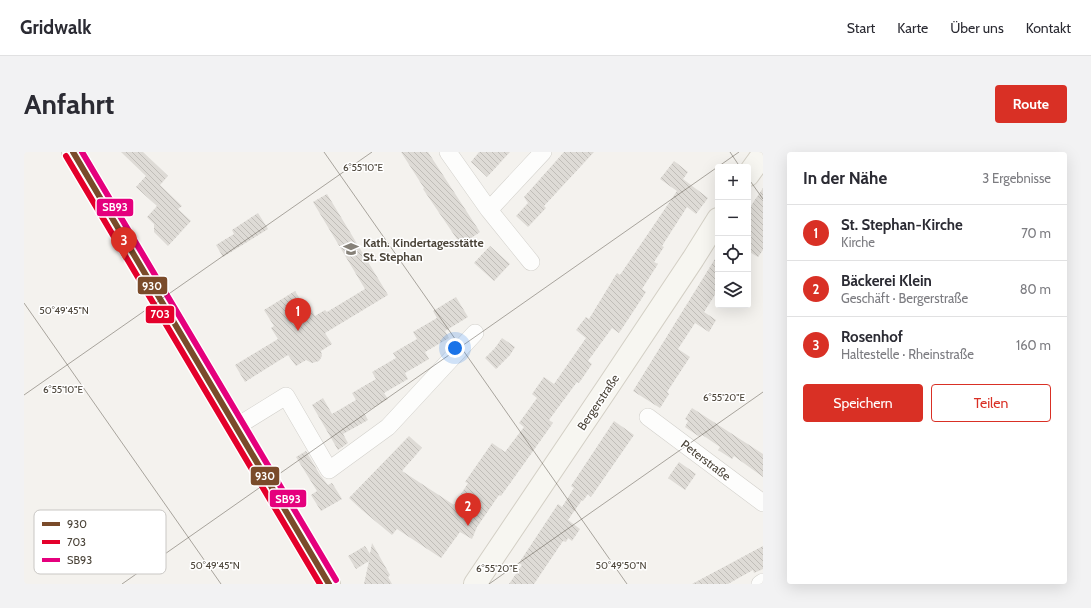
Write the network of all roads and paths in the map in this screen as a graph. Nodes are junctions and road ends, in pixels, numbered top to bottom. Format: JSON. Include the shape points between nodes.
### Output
{"nodes":[{"id":1,"x":448,"y":152,"type":"edge"},
{"id":2,"x":543,"y":152,"type":"edge"},
{"id":3,"x":76,"y":153,"type":"edge"},
{"id":4,"x":763,"y":154,"type":"edge"},
{"id":5,"x":751,"y":171,"type":"edge"},
{"id":6,"x":489,"y":210,"type":"junction"},
{"id":7,"x":715,"y":224,"type":"edge"},
{"id":8,"x":531,"y":262,"type":"dead end"},
{"id":9,"x":475,"y":334,"type":"dead end"},
{"id":10,"x":648,"y":417,"type":"dead end"},
{"id":11,"x":236,"y":427,"type":"junction"},
{"id":12,"x":763,"y":503,"type":"edge"},
{"id":13,"x":763,"y":582,"type":"edge"},
{"id":14,"x":329,"y":584,"type":"edge"},
{"id":15,"x":475,"y":584,"type":"edge"},
{"id":16,"x":760,"y":584,"type":"edge"}],
"edges":[{"from":1,"to":6,"type":"street"},
{"from":2,"to":6,"type":"street"},
{"from":3,"to":11,"type":"main road"},
{"from":4,"to":5,"type":"main road"},
{"from":6,"to":8,"type":"street"},
{"from":7,"to":15,"type":"main road","name":"Bergerstraße"},
{"from":9,"to":11,"type":"street","via":[[388,427],[329,470],[286,396]]},
{"from":10,"to":12,"type":"street","name":"Peterstraße"},
{"from":11,"to":14,"type":"main road"},
{"from":13,"to":16,"type":"street"}]}
